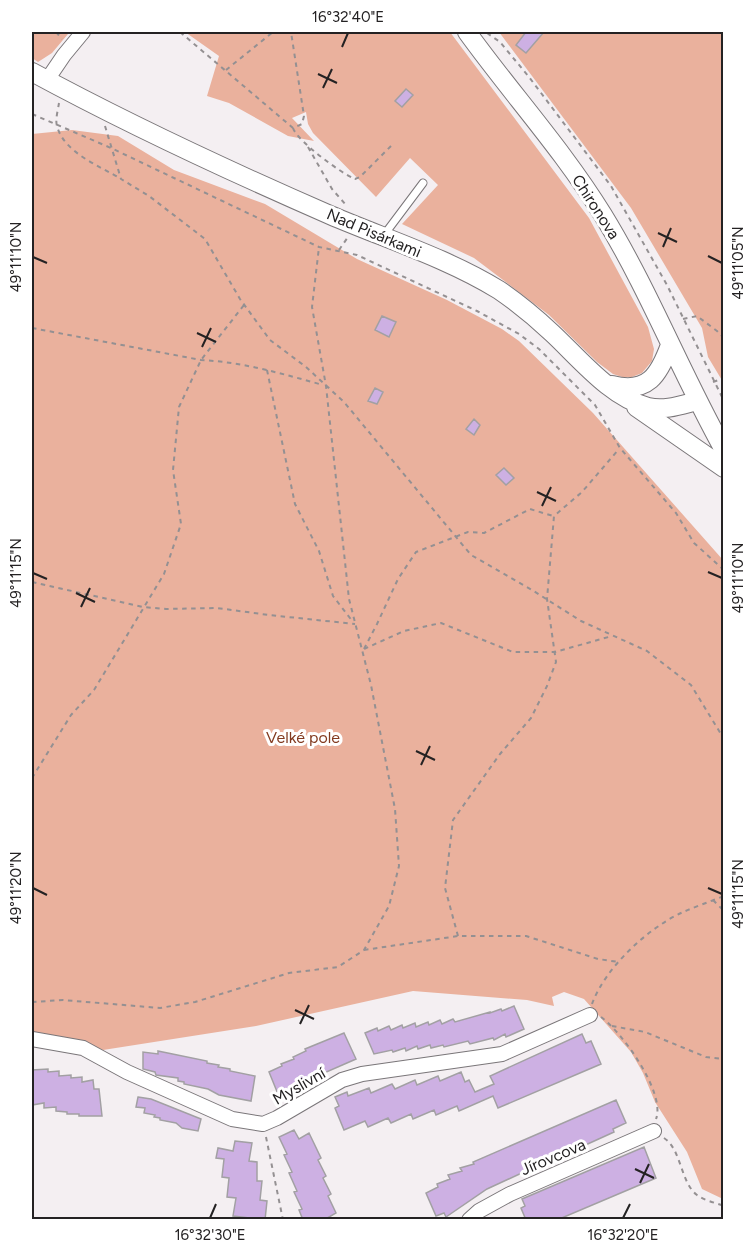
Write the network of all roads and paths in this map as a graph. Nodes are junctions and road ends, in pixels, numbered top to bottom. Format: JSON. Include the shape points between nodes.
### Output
{"nodes":[{"id":1,"x":57,"y":32,"type":"edge"},
{"id":2,"x":83,"y":32,"type":"edge"},
{"id":3,"x":180,"y":32,"type":"edge"},
{"id":4,"x":273,"y":32,"type":"edge"},
{"id":5,"x":291,"y":32,"type":"edge"},
{"id":6,"x":467,"y":32,"type":"edge"},
{"id":7,"x":485,"y":32,"type":"edge"},
{"id":8,"x":62,"y":39,"type":"dead end"},
{"id":9,"x":225,"y":70,"type":"junction"},
{"id":10,"x":39,"y":76,"type":"edge"},
{"id":11,"x":32,"y":114,"type":"edge"},
{"id":12,"x":57,"y":126,"type":"junction"},
{"id":13,"x":292,"y":128,"type":"junction"},
{"id":14,"x":308,"y":146,"type":"junction"},
{"id":15,"x":391,"y":146,"type":"dead end"},
{"id":16,"x":111,"y":148,"type":"junction"},
{"id":17,"x":121,"y":179,"type":"junction"},
{"id":18,"x":423,"y":183,"type":"dead end"},
{"id":19,"x":352,"y":224,"type":"junction"},
{"id":20,"x":382,"y":237,"type":"junction"},
{"id":21,"x":319,"y":247,"type":"junction"},
{"id":22,"x":339,"y":250,"type":"junction"},
{"id":23,"x":244,"y":305,"type":"junction"},
{"id":24,"x":682,"y":319,"type":"junction"},
{"id":25,"x":32,"y":328,"type":"edge"},
{"id":26,"x":723,"y":338,"type":"edge"},
{"id":27,"x":670,"y":345,"type":"junction"},
{"id":28,"x":201,"y":360,"type":"junction"},
{"id":29,"x":267,"y":370,"type":"junction"},
{"id":30,"x":723,"y":378,"type":"edge"},
{"id":31,"x":713,"y":382,"type":"junction"},
{"id":32,"x":606,"y":383,"type":"junction"},
{"id":33,"x":326,"y":386,"type":"junction"},
{"id":34,"x":697,"y":401,"type":"junction"},
{"id":35,"x":723,"y":401,"type":"edge"},
{"id":36,"x":620,"y":448,"type":"junction"},
{"id":37,"x":723,"y":450,"type":"edge"},
{"id":38,"x":723,"y":468,"type":"edge"},
{"id":39,"x":554,"y":516,"type":"junction"},
{"id":40,"x":455,"y":537,"type":"junction"},
{"id":41,"x":723,"y":570,"type":"edge"},
{"id":42,"x":32,"y":582,"type":"edge"},
{"id":43,"x":547,"y":599,"type":"junction"},
{"id":44,"x":143,"y":607,"type":"junction"},
{"id":45,"x":355,"y":624,"type":"junction"},
{"id":46,"x":613,"y":635,"type":"junction"},
{"id":47,"x":364,"y":649,"type":"junction"},
{"id":48,"x":555,"y":652,"type":"junction"},
{"id":49,"x":723,"y":739,"type":"edge"},
{"id":50,"x":32,"y":778,"type":"edge"},
{"id":51,"x":723,"y":896,"type":"edge"},
{"id":52,"x":713,"y":900,"type":"junction"},
{"id":53,"x":723,"y":911,"type":"edge"},
{"id":54,"x":458,"y":936,"type":"junction"},
{"id":55,"x":364,"y":950,"type":"junction"},
{"id":56,"x":619,"y":962,"type":"junction"},
{"id":57,"x":32,"y":1002,"type":"edge"},
{"id":58,"x":594,"y":1015,"type":"junction"},
{"id":59,"x":612,"y":1026,"type":"junction"},
{"id":60,"x":32,"y":1039,"type":"edge"},
{"id":61,"x":723,"y":1059,"type":"edge"},
{"id":62,"x":263,"y":1124,"type":"junction"},
{"id":63,"x":654,"y":1131,"type":"joint"},
{"id":64,"x":671,"y":1142,"type":"dead end"},
{"id":65,"x":723,"y":1206,"type":"edge"},
{"id":66,"x":283,"y":1220,"type":"edge"},
{"id":67,"x":470,"y":1220,"type":"edge"}],
"edges":[{"from":1,"to":8,"type":"path"},
{"from":2,"to":10,"type":"street"},
{"from":3,"to":9,"type":"path"},
{"from":4,"to":9,"type":"path"},
{"from":5,"to":13,"type":"path","via":[[304,116],[302,124]]},
{"from":6,"to":27,"type":"street","name":"Chironova","via":[[602,213]]},
{"from":7,"to":24,"type":"path","via":[[500,42],[529,77],[611,186]]},
{"from":9,"to":13,"type":"path"},
{"from":10,"to":19,"type":"street","name":"Nad Pisárkami","via":[[186,150]]},
{"from":11,"to":12,"type":"path"},
{"from":12,"to":16,"type":"path"},
{"from":12,"to":17,"type":"path","via":[[74,150]]},
{"from":13,"to":14,"type":"path"},
{"from":14,"to":15,"type":"path","via":[[355,179]]},
{"from":14,"to":19,"type":"path","via":[[332,189],[353,213]]},
{"from":16,"to":17,"type":"path"},
{"from":16,"to":21,"type":"path"},
{"from":17,"to":23,"type":"path","via":[[205,239]]},
{"from":18,"to":20,"type":"lane"},
{"from":19,"to":20,"type":"street","name":"Nad Pisárkami"},
{"from":19,"to":22,"type":"path"},
{"from":20,"to":32,"type":"street","name":"Nad Pisárkami","via":[[458,268],[500,291]]},
{"from":21,"to":22,"type":"path"},
{"from":21,"to":33,"type":"path","via":[[312,307]]},
{"from":22,"to":36,"type":"path","via":[[477,311],[525,339],[595,405]]},
{"from":23,"to":28,"type":"path"},
{"from":23,"to":33,"type":"path","via":[[270,340]]},
{"from":24,"to":26,"type":"path","via":[[697,316]]},
{"from":24,"to":31,"type":"path"},
{"from":25,"to":28,"type":"path"},
{"from":27,"to":32,"type":"street","via":[[659,371],[647,383],[630,387]]},
{"from":27,"to":34,"type":"street","name":"Chironova"},
{"from":28,"to":29,"type":"path"},
{"from":28,"to":44,"type":"path","via":[[180,407],[173,470],[181,524],[164,574]]},
{"from":29,"to":33,"type":"path"},
{"from":29,"to":45,"type":"path","via":[[295,504],[319,551],[333,596]]},
{"from":30,"to":31,"type":"path"},
{"from":31,"to":35,"type":"path"},
{"from":32,"to":34,"type":"street","name":"Nad Pisárkami","via":[[649,407]]},
{"from":32,"to":38,"type":"street"},
{"from":33,"to":40,"type":"path","via":[[344,402]]},
{"from":33,"to":45,"type":"path"},
{"from":34,"to":37,"type":"street","name":"Chironova"},
{"from":36,"to":39,"type":"path","via":[[582,492]]},
{"from":36,"to":41,"type":"path","via":[[676,513],[694,543]]},
{"from":39,"to":40,"type":"path","via":[[530,508],[484,533],[468,532]]},
{"from":39,"to":43,"type":"path"},
{"from":40,"to":43,"type":"path","via":[[471,555]]},
{"from":40,"to":47,"type":"path","via":[[416,552],[398,579]]},
{"from":42,"to":44,"type":"path"},
{"from":43,"to":46,"type":"path","via":[[581,621]]},
{"from":43,"to":48,"type":"path"},
{"from":44,"to":45,"type":"path","via":[[217,608]]},
{"from":44,"to":50,"type":"path","via":[[94,690],[70,715]]},
{"from":45,"to":47,"type":"path"},
{"from":46,"to":48,"type":"path"},
{"from":46,"to":49,"type":"path","via":[[647,651],[691,685]]},
{"from":47,"to":48,"type":"path","via":[[404,631],[441,623],[513,652]]},
{"from":47,"to":55,"type":"path","via":[[395,809],[399,866],[389,906]]},
{"from":48,"to":54,"type":"path","via":[[556,662],[531,718],[453,820],[446,888]]},
{"from":51,"to":52,"type":"path"},
{"from":52,"to":53,"type":"path"},
{"from":52,"to":56,"type":"path","via":[[646,934]]},
{"from":54,"to":55,"type":"path"},
{"from":54,"to":56,"type":"path","via":[[526,936]]},
{"from":55,"to":57,"type":"path","via":[[338,967],[290,973],[195,1002],[160,1008],[63,1000]]},
{"from":56,"to":58,"type":"path","via":[[592,1001]]},
{"from":58,"to":59,"type":"path"},
{"from":58,"to":62,"type":"street","name":"Myslivní","via":[[502,1054],[342,1080]]},
{"from":59,"to":61,"type":"path","via":[[645,1032],[706,1057]]},
{"from":59,"to":63,"type":"path","via":[[627,1043],[651,1087],[657,1115]]},
{"from":60,"to":62,"type":"street","name":"Myslivní","via":[[83,1048],[232,1119]]},
{"from":62,"to":66,"type":"path"},
{"from":63,"to":67,"type":"street","name":"Jírovcova","via":[[510,1194]]},
{"from":64,"to":65,"type":"path","via":[[696,1195]]}]}
